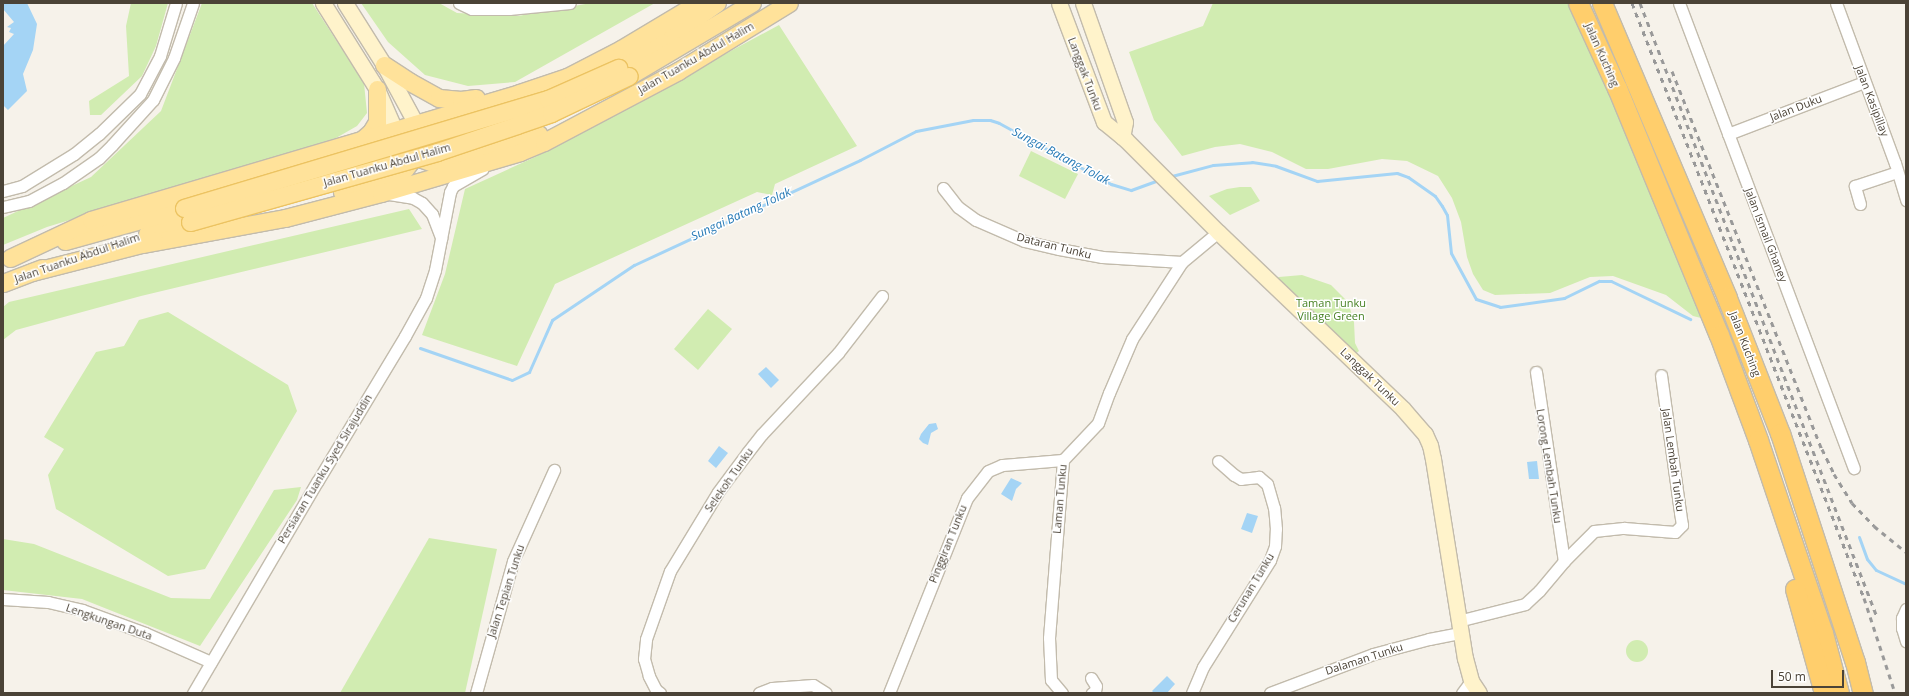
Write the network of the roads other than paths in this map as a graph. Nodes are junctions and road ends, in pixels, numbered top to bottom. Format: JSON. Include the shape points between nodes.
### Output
{"nodes":[{"id":1,"x":176,"y":3,"type":"edge"},
{"id":2,"x":193,"y":3,"type":"edge"},
{"id":3,"x":323,"y":3,"type":"edge"},
{"id":4,"x":344,"y":3,"type":"edge"},
{"id":5,"x":459,"y":3,"type":"edge"},
{"id":6,"x":570,"y":3,"type":"edge"},
{"id":7,"x":698,"y":3,"type":"edge"},
{"id":8,"x":717,"y":3,"type":"edge"},
{"id":9,"x":732,"y":3,"type":"edge"},
{"id":10,"x":752,"y":3,"type":"edge"},
{"id":11,"x":774,"y":3,"type":"edge"},
{"id":12,"x":789,"y":3,"type":"edge"},
{"id":13,"x":1059,"y":3,"type":"edge"},
{"id":14,"x":1083,"y":3,"type":"edge"},
{"id":15,"x":1578,"y":3,"type":"edge"},
{"id":16,"x":1602,"y":3,"type":"edge"},
{"id":17,"x":1679,"y":3,"type":"edge"},
{"id":18,"x":1836,"y":3,"type":"edge"},
{"id":19,"x":650,"y":50,"type":"junction"},
{"id":20,"x":384,"y":65,"type":"junction"},
{"id":21,"x":678,"y":71,"type":"junction"},
{"id":22,"x":624,"y":72,"type":"junction"},
{"id":23,"x":1864,"y":82,"type":"junction"},
{"id":24,"x":377,"y":89,"type":"junction"},
{"id":25,"x":519,"y":93,"type":"junction"},
{"id":26,"x":483,"y":104,"type":"junction"},
{"id":27,"x":416,"y":124,"type":"junction"},
{"id":28,"x":395,"y":130,"type":"junction"},
{"id":29,"x":1728,"y":134,"type":"junction"},
{"id":30,"x":1122,"y":137,"type":"junction"},
{"id":31,"x":363,"y":139,"type":"junction"},
{"id":32,"x":336,"y":147,"type":"junction"},
{"id":33,"x":499,"y":152,"type":"junction"},
{"id":34,"x":412,"y":156,"type":"junction"},
{"id":35,"x":1897,"y":172,"type":"junction"},
{"id":36,"x":355,"y":188,"type":"junction"},
{"id":37,"x":944,"y":188,"type":"dead end"},
{"id":38,"x":3,"y":191,"type":"edge"},
{"id":39,"x":381,"y":193,"type":"junction"},
{"id":40,"x":1906,"y":200,"type":"edge"},
{"id":41,"x":1860,"y":204,"type":"dead end"},
{"id":42,"x":3,"y":207,"type":"edge"},
{"id":43,"x":187,"y":215,"type":"junction"},
{"id":44,"x":1218,"y":232,"type":"junction"},
{"id":45,"x":441,"y":238,"type":"junction"},
{"id":46,"x":142,"y":244,"type":"junction"},
{"id":47,"x":6,"y":260,"type":"edge"},
{"id":48,"x":1182,"y":262,"type":"junction"},
{"id":49,"x":32,"y":272,"type":"junction"},
{"id":50,"x":3,"y":283,"type":"edge"},
{"id":51,"x":882,"y":296,"type":"dead end"},
{"id":52,"x":1536,"y":372,"type":"dead end"},
{"id":53,"x":1661,"y":375,"type":"dead end"},
{"id":54,"x":1758,"y":440,"type":"junction"},
{"id":55,"x":1063,"y":460,"type":"junction"},
{"id":56,"x":1218,"y":461,"type":"dead end"},
{"id":57,"x":1854,"y":468,"type":"dead end"},
{"id":58,"x":554,"y":470,"type":"dead end"},
{"id":59,"x":1564,"y":561,"type":"junction"},
{"id":60,"x":3,"y":598,"type":"edge"},
{"id":61,"x":1906,"y":609,"type":"edge"},
{"id":62,"x":1459,"y":627,"type":"junction"},
{"id":63,"x":1906,"y":642,"type":"edge"},
{"id":64,"x":211,"y":662,"type":"junction"},
{"id":65,"x":1091,"y":678,"type":"dead end"},
{"id":66,"x":1471,"y":689,"type":"edge"},
{"id":67,"x":192,"y":693,"type":"edge"},
{"id":68,"x":476,"y":693,"type":"edge"},
{"id":69,"x":660,"y":693,"type":"edge"},
{"id":70,"x":759,"y":693,"type":"edge"},
{"id":71,"x":826,"y":693,"type":"edge"},
{"id":72,"x":888,"y":693,"type":"edge"},
{"id":73,"x":1062,"y":693,"type":"edge"},
{"id":74,"x":1092,"y":693,"type":"edge"},
{"id":75,"x":1192,"y":693,"type":"edge"},
{"id":76,"x":1270,"y":693,"type":"edge"},
{"id":77,"x":1824,"y":693,"type":"edge"},
{"id":78,"x":1839,"y":693,"type":"edge"},
{"id":79,"x":1863,"y":693,"type":"edge"}],
"edges":[{"from":1,"to":38,"type":"street","via":[[160,56],[140,94],[100,134],[74,154],[22,186]]},
{"from":2,"to":42,"type":"street","via":[[174,58],[153,100],[98,158],[63,183],[28,201]]},
{"from":3,"to":24,"type":"street"},
{"from":4,"to":20,"type":"street"},
{"from":5,"to":6,"type":"street","via":[[472,9],[509,9]]},
{"from":7,"to":25,"type":"main road","via":[[621,49],[567,77]]},
{"from":8,"to":19,"type":"main road"},
{"from":9,"to":19,"type":"main road","name":"Jalan Tuanku Abdul Halim"},
{"from":10,"to":22,"type":"main road","name":"Jalan Tuanku Abdul Halim"},
{"from":11,"to":21,"type":"main road","via":[[696,55]]},
{"from":12,"to":21,"type":"main road","name":"Jalan Tuanku Abdul Halim"},
{"from":13,"to":30,"type":"street","name":"Langgak Tunku","via":[[1104,122]]},
{"from":14,"to":30,"type":"street","name":"Langgak Tunku","via":[[1125,122]]},
{"from":15,"to":54,"type":"highway","name":"Jalan Kuching","via":[[1617,88],[1719,335]]},
{"from":16,"to":79,"type":"highway","name":"Jalan Kuching","via":[[1727,298],[1780,433],[1857,666]]},
{"from":17,"to":29,"type":"street","name":"Jalan Ismail Ghaney"},
{"from":18,"to":23,"type":"street","name":"Jalan Kasipillay"},
{"from":19,"to":22,"type":"main road","name":"Jalan Tuanku Abdul Halim"},
{"from":20,"to":25,"type":"main road","via":[[439,98],[448,100]]},
{"from":20,"to":27,"type":"street"},
{"from":21,"to":33,"type":"main road","name":"Jalan Tuanku Abdul Halim","via":[[544,142]]},
{"from":22,"to":43,"type":"main road","name":"Jalan Tuanku Abdul Halim","bridge":true,"via":[[548,99]]},
{"from":23,"to":29,"type":"street","name":"Jalan Duku"},
{"from":23,"to":35,"type":"street","name":"Jalan Kasipillay"},
{"from":24,"to":28,"type":"street"},
{"from":24,"to":31,"type":"main road","via":[[377,122]]},
{"from":25,"to":26,"type":"main road"},
{"from":26,"to":27,"type":"main road"},
{"from":26,"to":33,"type":"main road","via":[[466,117],[462,124],[463,136],[471,143]]},
{"from":27,"to":28,"type":"main road"},
{"from":27,"to":34,"type":"main road","via":[[417,142]]},
{"from":28,"to":31,"type":"main road"},
{"from":28,"to":34,"type":"main road","via":[[401,144]]},
{"from":29,"to":57,"type":"street","name":"Jalan Ismail Ghaney"},
{"from":30,"to":44,"type":"street","name":"Langgak Tunku"},
{"from":31,"to":32,"type":"main road"},
{"from":32,"to":36,"type":"main road","via":[[363,154],[369,161],[370,173]]},
{"from":32,"to":47,"type":"main road","via":[[91,220]]},
{"from":33,"to":34,"type":"main road","via":[[436,164]]},
{"from":33,"to":39,"type":"main road","name":"Jalan Tuanku Abdul Halim"},
{"from":33,"to":45,"type":"street","name":"Persiaran Tuanku Syed Sirajuddin","via":[[453,186]]},
{"from":34,"to":36,"type":"main road","via":[[398,175]]},
{"from":35,"to":40,"type":"street","name":"Jalan Kasipillay"},
{"from":35,"to":41,"type":"street","via":[[1855,186]]},
{"from":36,"to":46,"type":"main road"},
{"from":37,"to":48,"type":"street","name":"Dataran Tunku","via":[[958,207],[976,220],[1024,241],[1102,257]]},
{"from":39,"to":45,"type":"street","via":[[405,196],[422,203],[432,214]]},
{"from":39,"to":46,"type":"main road","name":"Jalan Tuanku Abdul Halim","via":[[285,218]]},
{"from":43,"to":47,"type":"main road","name":"Jalan Tuanku Abdul Halim","via":[[100,231]]},
{"from":43,"to":49,"type":"main road","name":"Jalan Tuanku Abdul Halim"},
{"from":44,"to":48,"type":"street","name":"Laman Tunku"},
{"from":44,"to":62,"type":"street","name":"Langgak Tunku","via":[[1403,409],[1425,434],[1433,459]]},
{"from":45,"to":64,"type":"street","name":"Persiaran Tuanku Syed Sirajuddin","via":[[426,298]]},
{"from":46,"to":49,"type":"main road"},
{"from":48,"to":55,"type":"street","name":"Laman Tunku","via":[[1132,339],[1098,423]]},
{"from":49,"to":50,"type":"main road","name":"Jalan Tuanku Abdul Halim"},
{"from":51,"to":69,"type":"street","name":"Selekoh Tunku","via":[[838,353],[747,453],[718,492],[670,572],[646,638],[644,659],[648,676]]},
{"from":52,"to":59,"type":"street","name":"Lorong Lembah Tunku"},
{"from":53,"to":59,"type":"street","name":"Jalan Lembah Tunku","via":[[1682,525],[1675,532],[1599,529]]},
{"from":54,"to":77,"type":"highway","via":[[1786,562]]},
{"from":54,"to":78,"type":"highway","name":"Jalan Kuching","via":[[1823,633]]},
{"from":55,"to":72,"type":"street","name":"Pinggiran Tunku","via":[[1002,465],[988,471],[967,498]]},
{"from":55,"to":73,"type":"street","name":"Laman Tunku","via":[[1049,638],[1051,680]]},
{"from":56,"to":75,"type":"street","name":"Cerunan Tunku","via":[[1241,479],[1259,477],[1266,484],[1274,508],[1275,546],[1270,560],[1203,667]]},
{"from":58,"to":68,"type":"street","name":"Jalan Tepian Tunku","via":[[513,561]]},
{"from":59,"to":62,"type":"street","name":"Jalan Lembah Tunku","via":[[1525,604]]},
{"from":60,"to":64,"type":"street","name":"Lengkungan Duta","via":[[48,602],[82,610],[145,633]]},
{"from":61,"to":63,"type":"street","via":[[1902,618],[1902,628]]},
{"from":62,"to":66,"type":"street","name":"Langgak Tunku"},
{"from":62,"to":76,"type":"street","name":"Dalaman Tunku","via":[[1429,639],[1373,654]]},
{"from":64,"to":67,"type":"street","name":"Persiaran Tuanku Syed Sirajuddin"},
{"from":65,"to":74,"type":"street","via":[[1096,686]]},
{"from":70,"to":71,"type":"street","via":[[772,688],[813,685]]}]}
